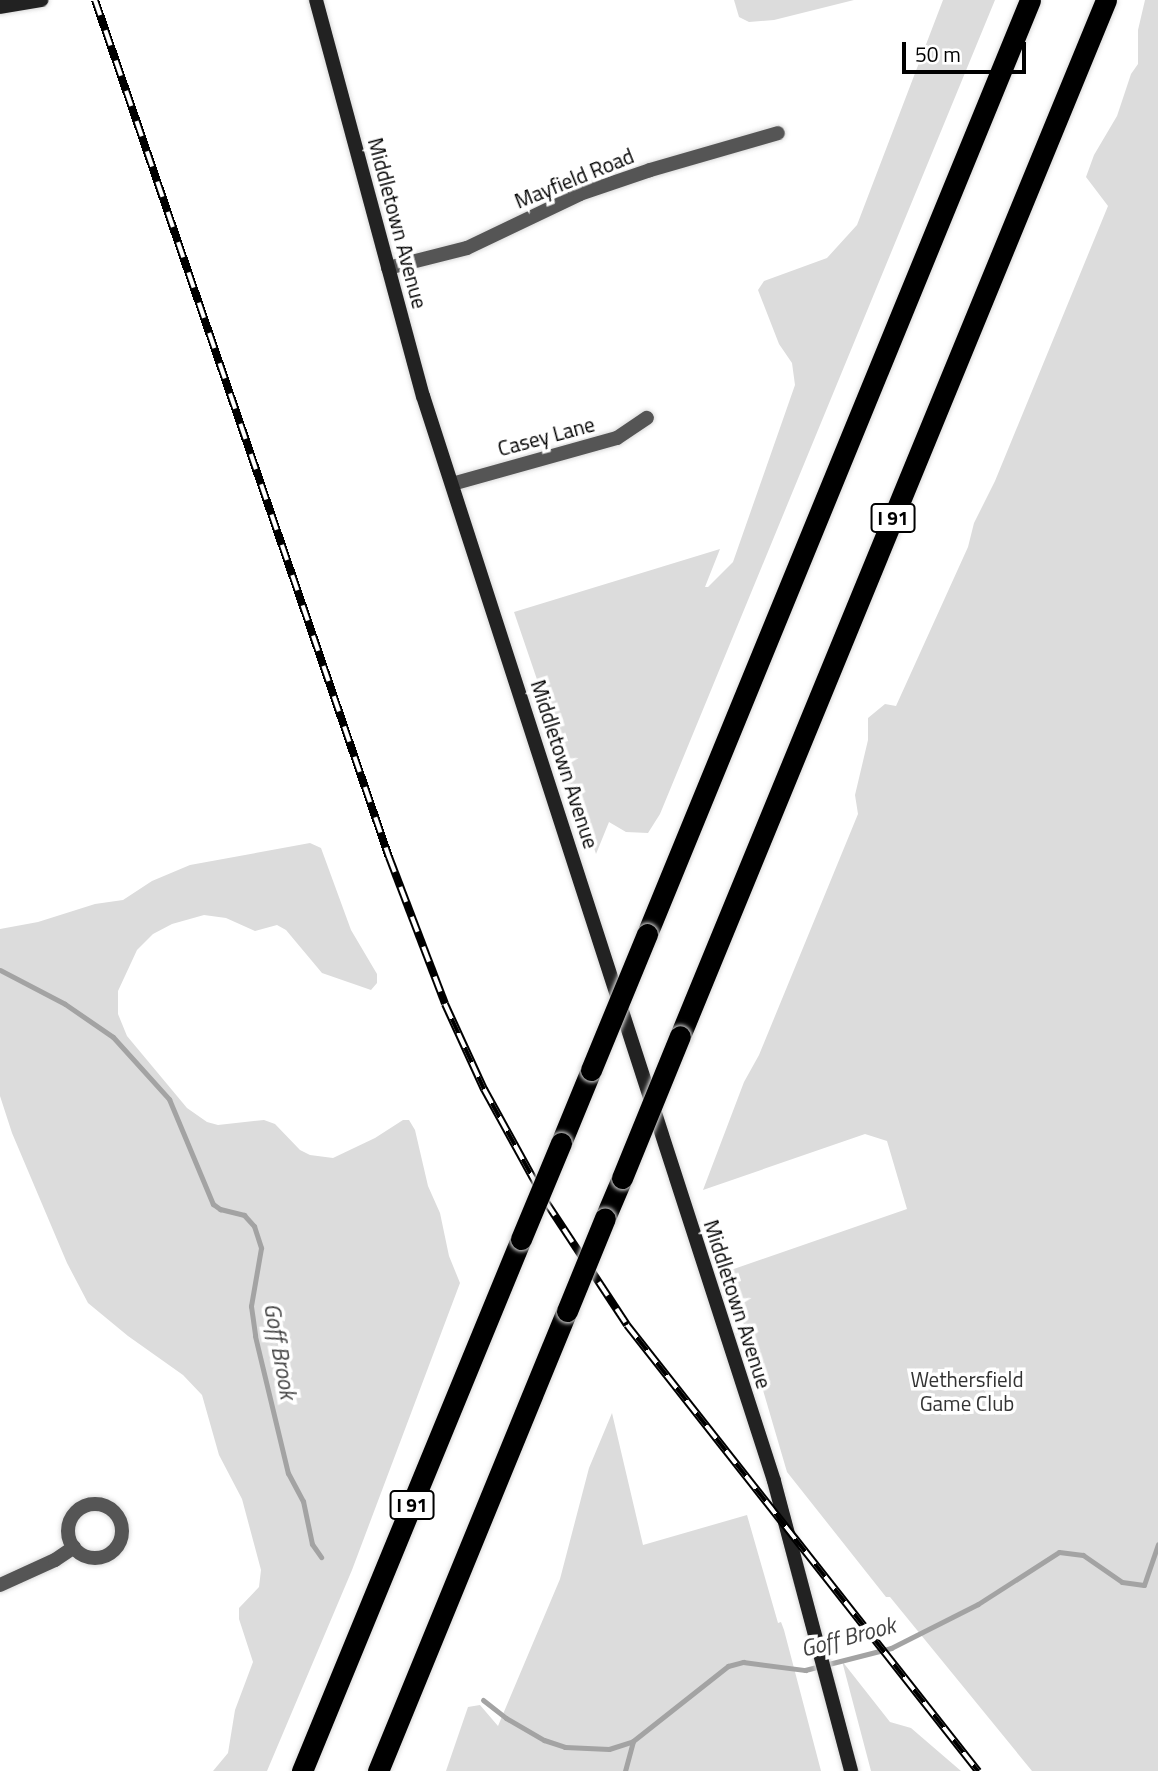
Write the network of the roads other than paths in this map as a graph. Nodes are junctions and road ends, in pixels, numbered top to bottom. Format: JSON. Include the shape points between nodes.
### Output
{"nodes":[{"id":1,"x":41,"y":0,"type":"edge"},
{"id":2,"x":316,"y":0,"type":"edge"},
{"id":3,"x":1030,"y":0,"type":"edge"},
{"id":4,"x":1106,"y":0,"type":"edge"},
{"id":5,"x":0,"y":7,"type":"edge"},
{"id":6,"x":778,"y":133,"type":"dead end"},
{"id":7,"x":388,"y":268,"type":"junction"},
{"id":8,"x":647,"y":418,"type":"dead end"},
{"id":9,"x":452,"y":484,"type":"junction"},
{"id":10,"x":74,"y":1547,"type":"dead end"},
{"id":11,"x":0,"y":1585,"type":"edge"},
{"id":12,"x":302,"y":1771,"type":"edge"},
{"id":13,"x":378,"y":1771,"type":"edge"},
{"id":14,"x":851,"y":1771,"type":"edge"}],
"edges":[{"from":1,"to":5,"type":"street"},
{"from":2,"to":7,"type":"street","name":"Middletown Avenue"},
{"from":3,"to":12,"type":"highway","number":"I 91","bridge":true},
{"from":4,"to":13,"type":"highway","number":"I 91","bridge":true},
{"from":6,"to":7,"type":"street","name":"Mayfield Road","via":[[603,186],[467,248]]},
{"from":7,"to":9,"type":"street","name":"Middletown Avenue"},
{"from":8,"to":9,"type":"street","name":"Casey Lane","via":[[617,438]]},
{"from":9,"to":14,"type":"street","name":"Middletown Avenue","via":[[791,1536]]},
{"from":10,"to":11,"type":"street"}]}
